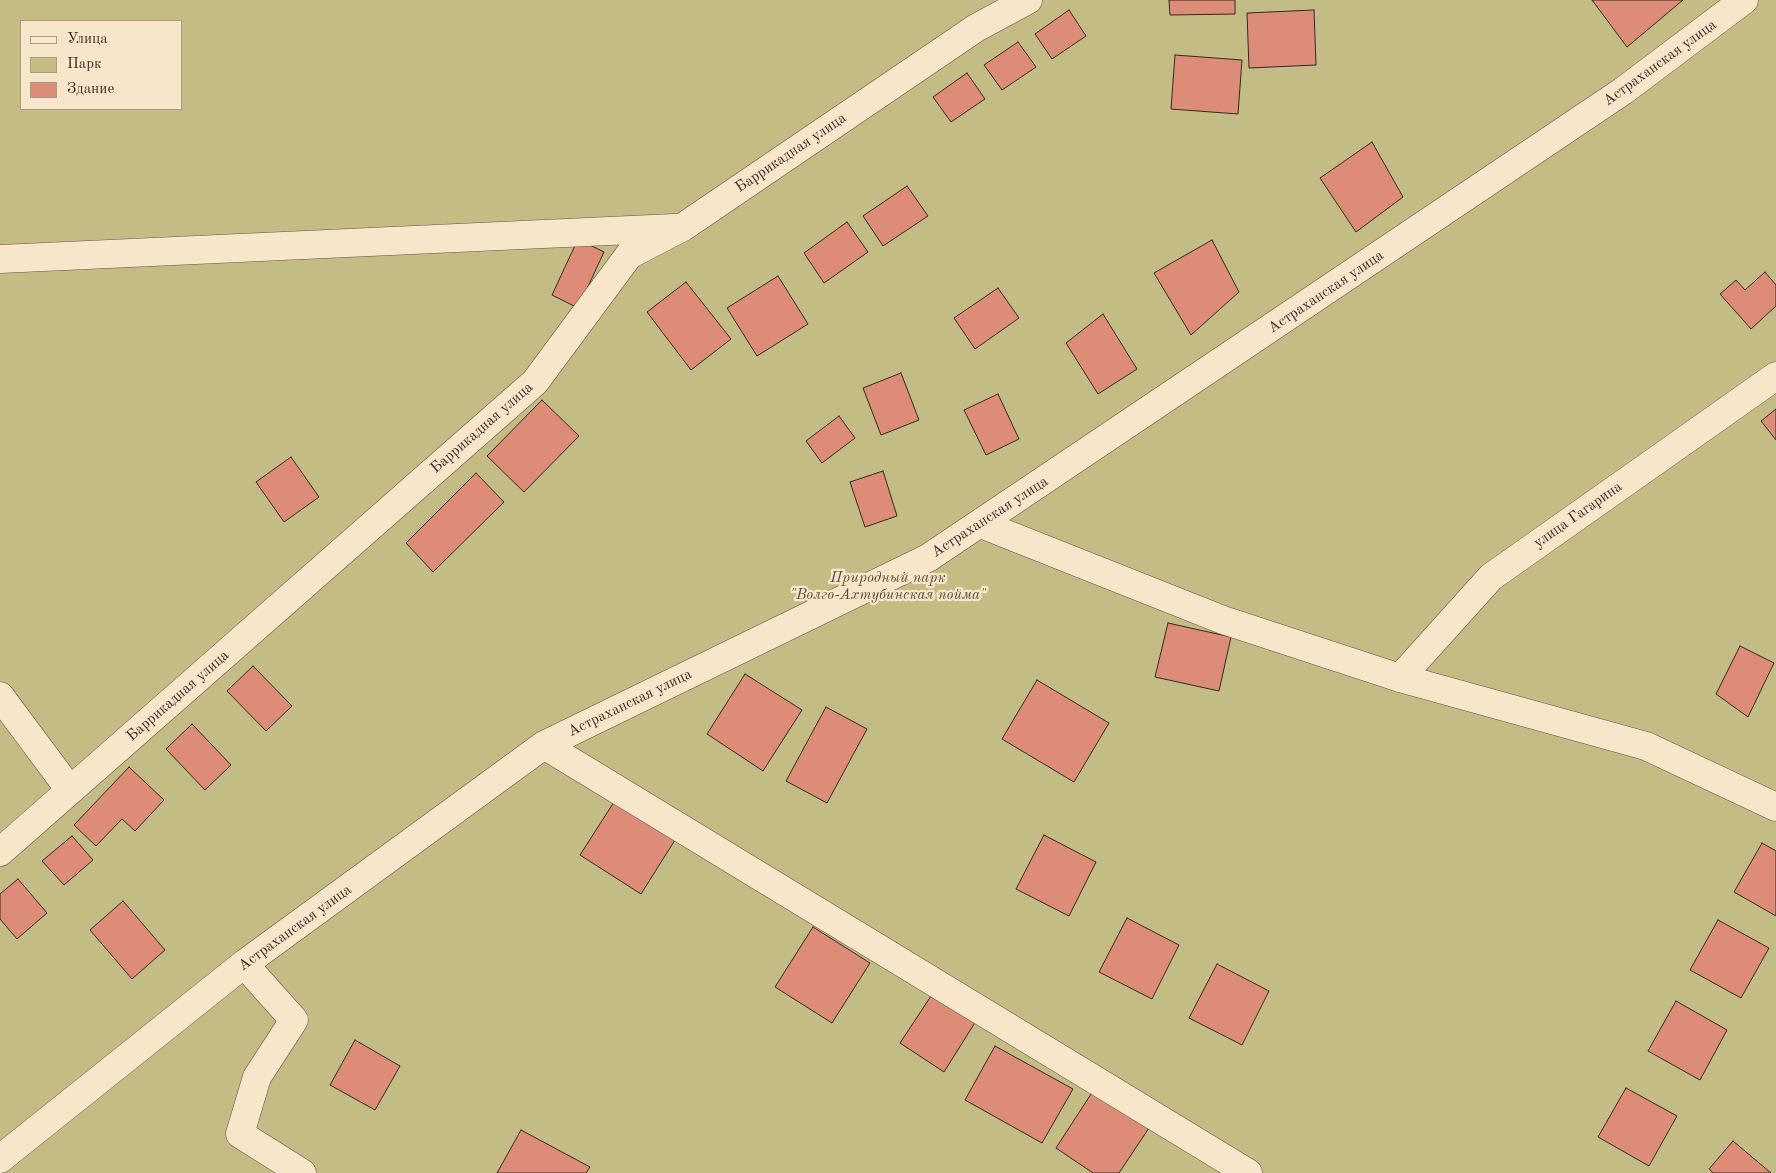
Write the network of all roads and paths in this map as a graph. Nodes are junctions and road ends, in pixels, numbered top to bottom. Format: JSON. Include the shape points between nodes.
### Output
{"nodes":[{"id":1,"x":1028,"y":0,"type":"edge"},
{"id":2,"x":1744,"y":0,"type":"edge"},
{"id":3,"x":683,"y":227,"type":"junction"},
{"id":4,"x":0,"y":259,"type":"edge"},
{"id":5,"x":1776,"y":376,"type":"edge"},
{"id":6,"x":980,"y":524,"type":"junction"},
{"id":7,"x":1400,"y":678,"type":"junction"},
{"id":8,"x":0,"y":696,"type":"edge"},
{"id":9,"x":544,"y":745,"type":"junction"},
{"id":10,"x":70,"y":790,"type":"junction"},
{"id":11,"x":1776,"y":807,"type":"edge"},
{"id":12,"x":0,"y":852,"type":"edge"},
{"id":13,"x":244,"y":964,"type":"junction"},
{"id":14,"x":0,"y":1159,"type":"edge"},
{"id":15,"x":302,"y":1173,"type":"edge"},
{"id":16,"x":1248,"y":1173,"type":"edge"}],
"edges":[{"from":1,"to":3,"type":"street","name":"Баррикадная улица","via":[[976,28]]},
{"from":2,"to":6,"type":"street","name":"Астраханская улица","via":[[1623,92]]},
{"from":3,"to":4,"type":"street"},
{"from":3,"to":10,"type":"street","name":"Баррикадная улица","via":[[629,255],[535,382]]},
{"from":5,"to":7,"type":"street","name":"улица Гагарина","via":[[1491,576]]},
{"from":6,"to":7,"type":"street","via":[[1223,620]]},
{"from":6,"to":9,"type":"street","name":"Астраханская улица","via":[[928,558]]},
{"from":7,"to":11,"type":"street","via":[[1646,746]]},
{"from":8,"to":10,"type":"street"},
{"from":9,"to":13,"type":"street","name":"Астраханская улица"},
{"from":9,"to":16,"type":"street"},
{"from":10,"to":12,"type":"street","name":"Баррикадная улица"},
{"from":13,"to":14,"type":"street","name":"Астраханская улица"},
{"from":13,"to":15,"type":"street","via":[[294,1020],[257,1077],[240,1134]]}]}
